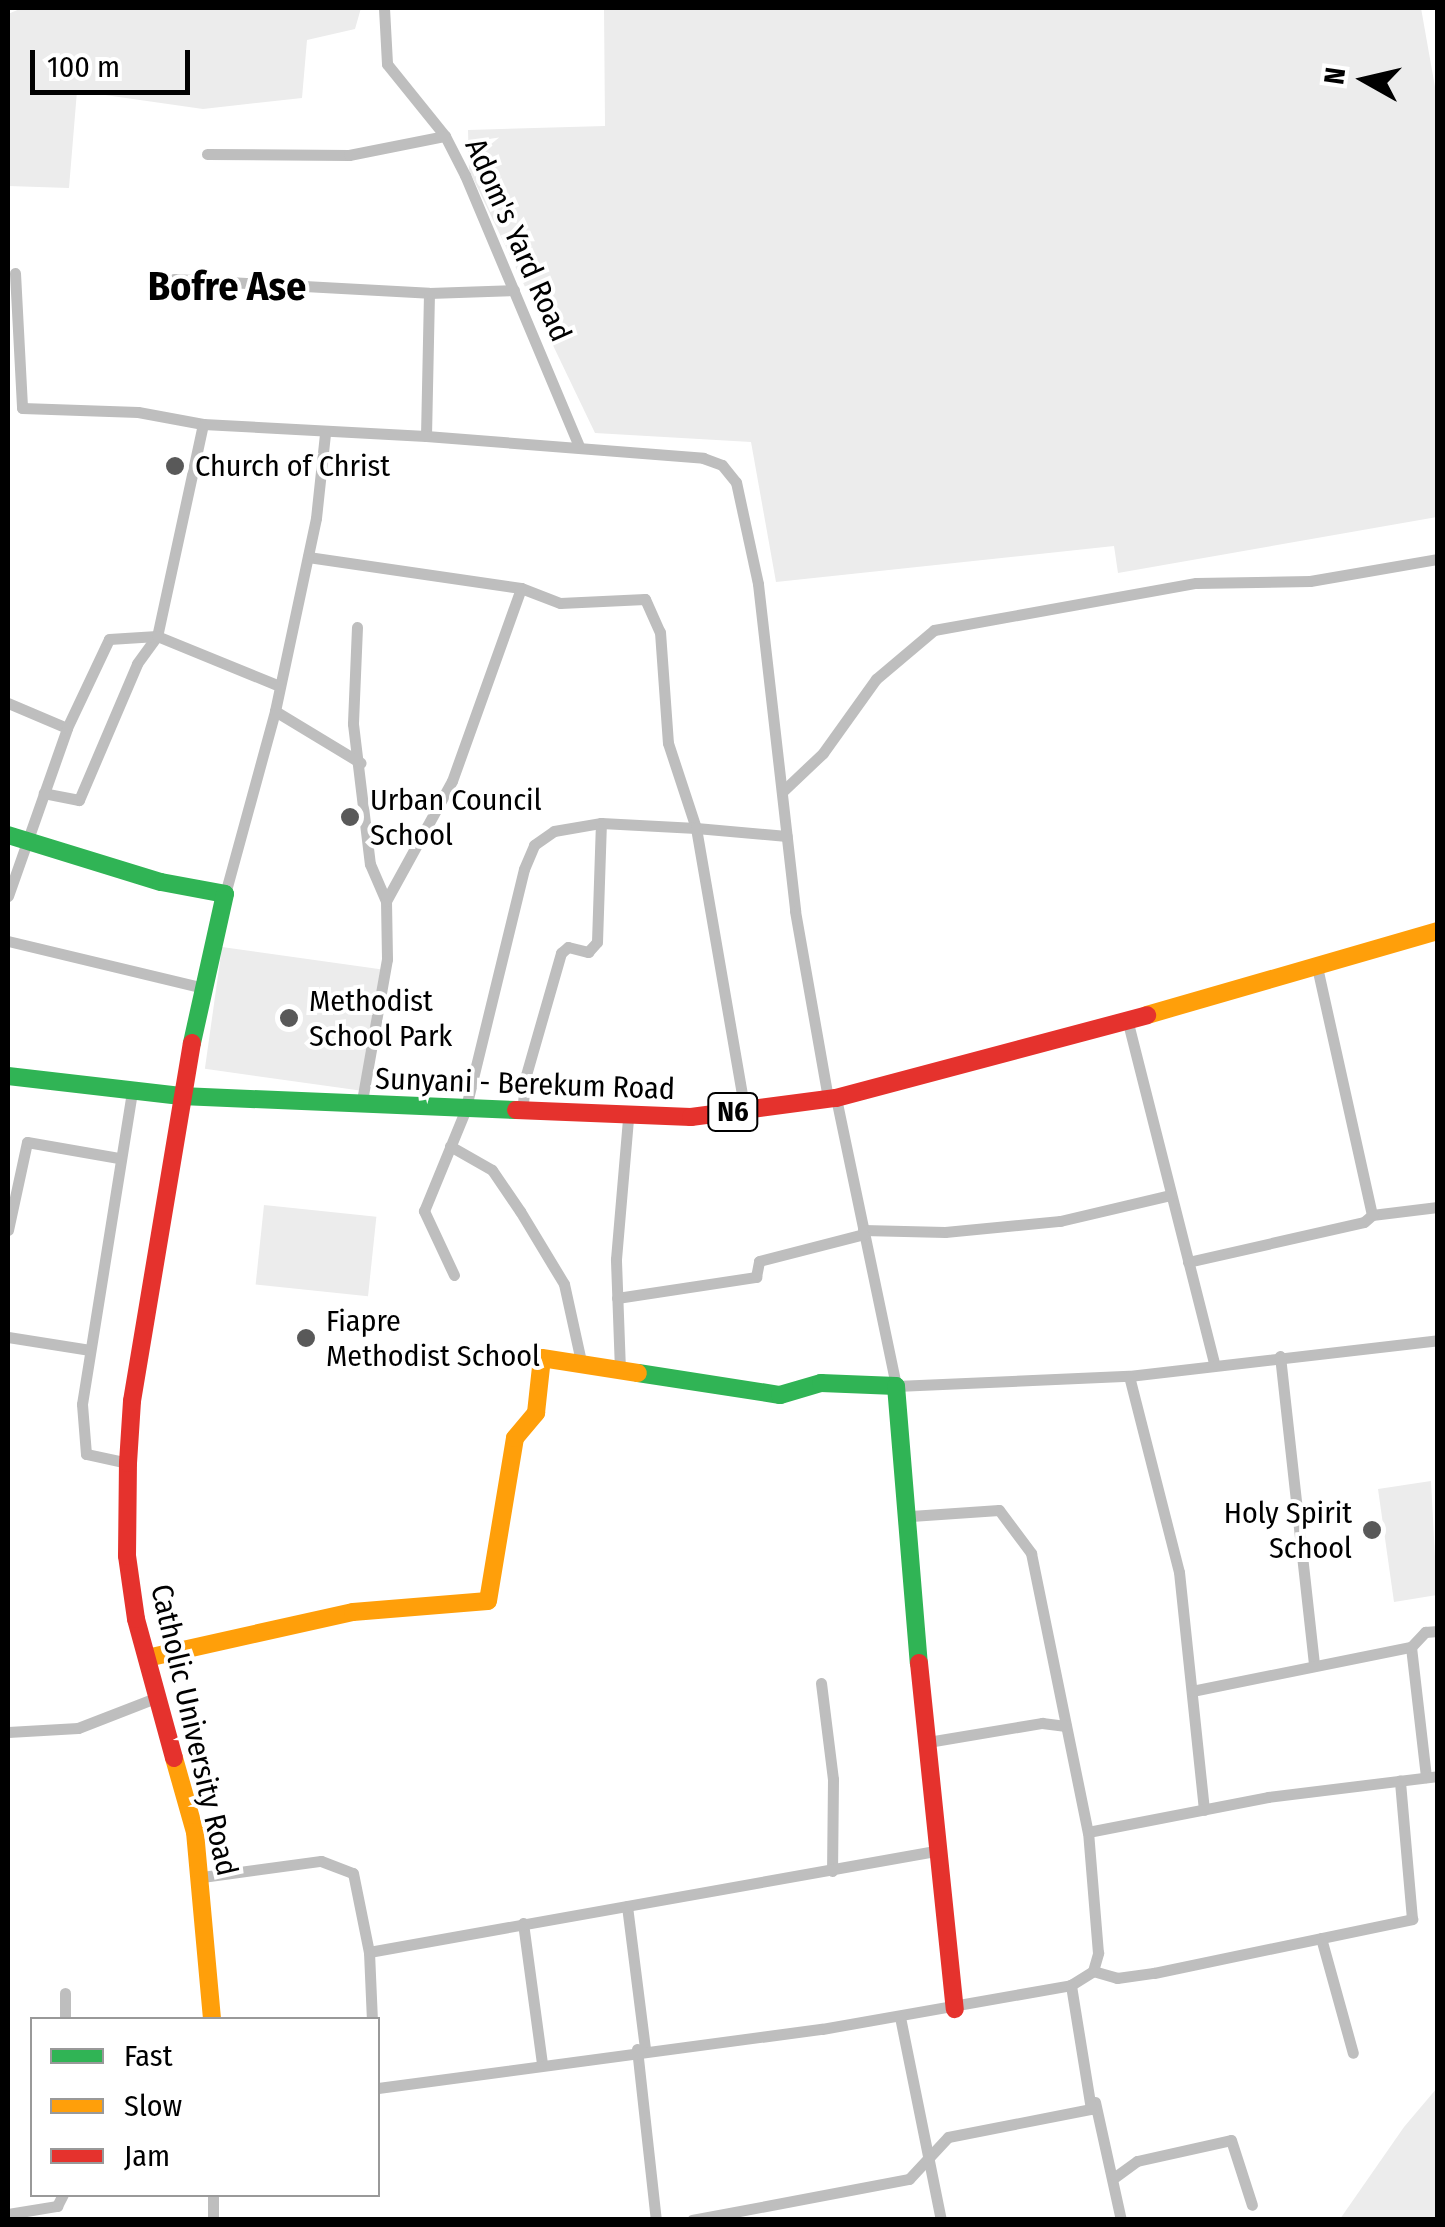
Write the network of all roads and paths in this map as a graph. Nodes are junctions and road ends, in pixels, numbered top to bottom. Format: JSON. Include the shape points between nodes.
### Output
{"nodes":[{"id":1,"x":384,"y":8,"type":"edge"},
{"id":2,"x":445,"y":136,"type":"junction"},
{"id":3,"x":208,"y":154,"type":"dead end"},
{"id":4,"x":15,"y":272,"type":"dead end"},
{"id":5,"x":174,"y":279,"type":"dead end"},
{"id":6,"x":514,"y":290,"type":"junction"},
{"id":7,"x":429,"y":294,"type":"junction"},
{"id":8,"x":22,"y":408,"type":"junction"},
{"id":9,"x":8,"y":409,"type":"edge"},
{"id":10,"x":203,"y":424,"type":"junction"},
{"id":11,"x":324,"y":434,"type":"junction"},
{"id":12,"x":426,"y":436,"type":"junction"},
{"id":13,"x":580,"y":448,"type":"junction"},
{"id":14,"x":308,"y":557,"type":"junction"},
{"id":15,"x":1438,"y":559,"type":"edge"},
{"id":16,"x":521,"y":588,"type":"junction"},
{"id":17,"x":357,"y":627,"type":"dead end"},
{"id":18,"x":157,"y":636,"type":"junction"},
{"id":19,"x":277,"y":685,"type":"junction"},
{"id":20,"x":8,"y":703,"type":"edge"},
{"id":21,"x":275,"y":711,"type":"junction"},
{"id":22,"x":67,"y":728,"type":"junction"},
{"id":23,"x":361,"y":763,"type":"junction"},
{"id":24,"x":783,"y":791,"type":"junction"},
{"id":25,"x":44,"y":793,"type":"junction"},
{"id":26,"x":601,"y":823,"type":"junction"},
{"id":27,"x":696,"y":828,"type":"junction"},
{"id":28,"x":8,"y":836,"type":"edge"},
{"id":29,"x":787,"y":836,"type":"junction"},
{"id":30,"x":27,"y":841,"type":"junction"},
{"id":31,"x":225,"y":894,"type":"junction"},
{"id":32,"x":8,"y":896,"type":"edge"},
{"id":33,"x":386,"y":900,"type":"junction"},
{"id":34,"x":1437,"y":934,"type":"edge"},
{"id":35,"x":8,"y":941,"type":"edge"},
{"id":36,"x":1317,"y":968,"type":"junction"},
{"id":37,"x":204,"y":988,"type":"junction"},
{"id":38,"x":1127,"y":1019,"type":"junction"},
{"id":39,"x":8,"y":1076,"type":"edge"},
{"id":40,"x":132,"y":1092,"type":"junction"},
{"id":41,"x":181,"y":1096,"type":"junction"},
{"id":42,"x":832,"y":1098,"type":"junction"},
{"id":43,"x":361,"y":1106,"type":"junction"},
{"id":44,"x":464,"y":1111,"type":"junction"},
{"id":45,"x":745,"y":1111,"type":"junction"},
{"id":46,"x":522,"y":1112,"type":"junction"},
{"id":47,"x":628,"y":1118,"type":"junction"},
{"id":48,"x":450,"y":1146,"type":"junction"},
{"id":49,"x":119,"y":1158,"type":"junction"},
{"id":50,"x":1171,"y":1195,"type":"junction"},
{"id":51,"x":1438,"y":1206,"type":"edge"},
{"id":52,"x":1372,"y":1215,"type":"junction"},
{"id":53,"x":8,"y":1230,"type":"edge"},
{"id":54,"x":864,"y":1232,"type":"junction"},
{"id":55,"x":1188,"y":1262,"type":"junction"},
{"id":56,"x":454,"y":1275,"type":"dead end"},
{"id":57,"x":617,"y":1298,"type":"junction"},
{"id":58,"x":8,"y":1338,"type":"edge"},
{"id":59,"x":1438,"y":1340,"type":"edge"},
{"id":60,"x":90,"y":1350,"type":"junction"},
{"id":61,"x":1280,"y":1356,"type":"junction"},
{"id":62,"x":581,"y":1361,"type":"junction"},
{"id":63,"x":1214,"y":1362,"type":"junction"},
{"id":64,"x":620,"y":1370,"type":"junction"},
{"id":65,"x":1129,"y":1376,"type":"junction"},
{"id":66,"x":896,"y":1386,"type":"junction"},
{"id":67,"x":128,"y":1463,"type":"junction"},
{"id":68,"x":911,"y":1516,"type":"junction"},
{"id":69,"x":1438,"y":1631,"type":"edge"},
{"id":70,"x":1411,"y":1646,"type":"junction"},
{"id":71,"x":147,"y":1658,"type":"junction"},
{"id":72,"x":1314,"y":1662,"type":"junction"},
{"id":73,"x":820,"y":1683,"type":"dead end"},
{"id":74,"x":1192,"y":1691,"type":"junction"},
{"id":75,"x":158,"y":1697,"type":"junction"},
{"id":76,"x":1066,"y":1726,"type":"junction"},
{"id":77,"x":8,"y":1732,"type":"edge"},
{"id":78,"x":928,"y":1742,"type":"junction"},
{"id":79,"x":1432,"y":1776,"type":"edge"},
{"id":80,"x":1400,"y":1782,"type":"junction"},
{"id":81,"x":1204,"y":1810,"type":"junction"},
{"id":82,"x":1088,"y":1832,"type":"junction"},
{"id":83,"x":935,"y":1852,"type":"junction"},
{"id":84,"x":832,"y":1871,"type":"junction"},
{"id":85,"x":202,"y":1877,"type":"junction"},
{"id":86,"x":627,"y":1906,"type":"junction"},
{"id":87,"x":523,"y":1923,"type":"junction"},
{"id":88,"x":1322,"y":1938,"type":"junction"},
{"id":89,"x":369,"y":1952,"type":"junction"},
{"id":90,"x":1093,"y":1971,"type":"junction"},
{"id":91,"x":1071,"y":1985,"type":"junction"},
{"id":92,"x":65,"y":1993,"type":"dead end"},
{"id":93,"x":956,"y":2008,"type":"junction"},
{"id":94,"x":65,"y":2017,"type":"edge"},
{"id":95,"x":212,"y":2017,"type":"edge"},
{"id":96,"x":372,"y":2017,"type":"edge"},
{"id":97,"x":900,"y":2017,"type":"junction"},
{"id":98,"x":641,"y":2048,"type":"junction"},
{"id":99,"x":1354,"y":2053,"type":"dead end"},
{"id":100,"x":542,"y":2063,"type":"junction"},
{"id":101,"x":380,"y":2088,"type":"edge"},
{"id":102,"x":931,"y":2158,"type":"junction"},
{"id":103,"x":1115,"y":2178,"type":"junction"},
{"id":104,"x":62,"y":2197,"type":"edge"},
{"id":105,"x":1252,"y":2205,"type":"dead end"},
{"id":106,"x":8,"y":2214,"type":"edge"},
{"id":107,"x":656,"y":2220,"type":"edge"},
{"id":108,"x":692,"y":2220,"type":"edge"},
{"id":109,"x":941,"y":2220,"type":"edge"},
{"id":110,"x":1121,"y":2220,"type":"edge"}],
"edges":[{"from":1,"to":2,"type":"street","name":"Adom's Yard Road","via":[[383,51],[396,84]]},
{"from":2,"to":3,"type":"street","via":[[349,155]]},
{"from":2,"to":6,"type":"street","name":"Adom's Yard Road"},
{"from":4,"to":8,"type":"street"},
{"from":5,"to":7,"type":"street"},
{"from":6,"to":7,"type":"street"},
{"from":6,"to":13,"type":"street","name":"Adom's Yard Road"},
{"from":7,"to":12,"type":"street"},
{"from":8,"to":9,"type":"street"},
{"from":8,"to":10,"type":"street","via":[[138,412]]},
{"from":10,"to":11,"type":"street"},
{"from":10,"to":18,"type":"street"},
{"from":11,"to":12,"type":"street"},
{"from":11,"to":14,"type":"street"},
{"from":12,"to":13,"type":"street"},
{"from":13,"to":24,"type":"street","via":[[703,458],[722,465],[736,482],[758,584]]},
{"from":14,"to":16,"type":"street"},
{"from":14,"to":19,"type":"street"},
{"from":15,"to":24,"type":"street","via":[[1310,581],[1196,583],[934,630],[876,679],[824,753]]},
{"from":16,"to":27,"type":"street","via":[[560,603],[644,600],[660,632],[668,744]]},
{"from":16,"to":33,"type":"street","via":[[452,781]]},
{"from":17,"to":23,"type":"street","via":[[351,699]]},
{"from":18,"to":19,"type":"street"},
{"from":18,"to":22,"type":"street","via":[[109,639]]},
{"from":18,"to":25,"type":"street","via":[[137,664],[79,800]]},
{"from":19,"to":21,"type":"street"},
{"from":20,"to":22,"type":"street"},
{"from":21,"to":23,"type":"street"},
{"from":21,"to":31,"type":"street"},
{"from":22,"to":25,"type":"street"},
{"from":23,"to":33,"type":"street","via":[[370,864]]},
{"from":24,"to":29,"type":"street"},
{"from":25,"to":30,"type":"street"},
{"from":26,"to":27,"type":"street"},
{"from":26,"to":44,"type":"street","via":[[554,831],[534,845]]},
{"from":26,"to":46,"type":"street","via":[[597,942],[588,952],[561,953]]},
{"from":27,"to":29,"type":"street"},
{"from":27,"to":45,"type":"street"},
{"from":28,"to":30,"type":"street"},
{"from":29,"to":42,"type":"street"},
{"from":30,"to":31,"type":"street","via":[[160,882]]},
{"from":30,"to":32,"type":"street"},
{"from":31,"to":37,"type":"street","name":"Catholic University Road"},
{"from":33,"to":43,"type":"street","via":[[387,959]]},
{"from":34,"to":36,"type":"street","name":"Sunyani - Berekum Road","number":"N6"},
{"from":35,"to":37,"type":"street"},
{"from":36,"to":38,"type":"street","name":"Sunyani - Berekum Road","number":"N6"},
{"from":36,"to":52,"type":"street"},
{"from":37,"to":41,"type":"street","name":"Catholic University Road"},
{"from":38,"to":42,"type":"street","name":"Sunyani - Berekum Road","number":"N6"},
{"from":38,"to":50,"type":"street"},
{"from":39,"to":40,"type":"street","name":"Sunyani - Berekum Road","number":"N6"},
{"from":40,"to":41,"type":"street","name":"Sunyani - Berekum Road","number":"N6"},
{"from":40,"to":49,"type":"street"},
{"from":41,"to":43,"type":"street","name":"Sunyani - Berekum Road","number":"N6"},
{"from":41,"to":67,"type":"street","name":"Catholic University Road"},
{"from":42,"to":45,"type":"street","name":"Sunyani - Berekum Road","number":"N6"},
{"from":42,"to":54,"type":"street"},
{"from":43,"to":44,"type":"street","name":"Sunyani - Berekum Road","number":"N6"},
{"from":44,"to":46,"type":"street","name":"Sunyani - Berekum Road","number":"N6"},
{"from":44,"to":48,"type":"street"},
{"from":45,"to":47,"type":"street","name":"Sunyani - Berekum Road","number":"N6"},
{"from":46,"to":47,"type":"street","name":"Sunyani - Berekum Road","number":"N6"},
{"from":47,"to":57,"type":"street"},
{"from":48,"to":56,"type":"street","via":[[424,1211]]},
{"from":48,"to":62,"type":"street","via":[[492,1170],[520,1211],[564,1284]]},
{"from":49,"to":53,"type":"street","via":[[27,1142]]},
{"from":49,"to":60,"type":"street"},
{"from":50,"to":54,"type":"street","via":[[1060,1221]]},
{"from":50,"to":55,"type":"street"},
{"from":51,"to":52,"type":"street"},
{"from":52,"to":55,"type":"street"},
{"from":54,"to":57,"type":"street","via":[[759,1261],[756,1278]]},
{"from":54,"to":66,"type":"street"},
{"from":55,"to":63,"type":"street"},
{"from":57,"to":64,"type":"street"},
{"from":58,"to":60,"type":"street"},
{"from":59,"to":61,"type":"street"},
{"from":60,"to":67,"type":"street","via":[[82,1404],[86,1454]]},
{"from":61,"to":63,"type":"street"},
{"from":61,"to":72,"type":"street"},
{"from":62,"to":64,"type":"street"},
{"from":62,"to":71,"type":"street","via":[[542,1358],[536,1413],[515,1438],[492,1594],[482,1606],[436,1601],[353,1612]]},
{"from":63,"to":65,"type":"street"},
{"from":64,"to":66,"type":"street","via":[[780,1395],[821,1383]]},
{"from":65,"to":66,"type":"street"},
{"from":65,"to":74,"type":"street","via":[[1180,1572]]},
{"from":66,"to":68,"type":"street"},
{"from":67,"to":71,"type":"street","name":"Catholic University Road","via":[[128,1556]]},
{"from":68,"to":76,"type":"street","via":[[984,1508],[1010,1520],[1031,1553]]},
{"from":68,"to":78,"type":"street"},
{"from":69,"to":70,"type":"street","via":[[1425,1632]]},
{"from":70,"to":72,"type":"street"},
{"from":70,"to":79,"type":"street"},
{"from":71,"to":75,"type":"street","name":"Catholic University Road"},
{"from":72,"to":74,"type":"street"},
{"from":73,"to":84,"type":"street","via":[[833,1780]]},
{"from":74,"to":81,"type":"street"},
{"from":75,"to":77,"type":"street","via":[[78,1728]]},
{"from":75,"to":85,"type":"street","name":"Catholic University Road"},
{"from":76,"to":78,"type":"street"},
{"from":76,"to":82,"type":"street"},
{"from":78,"to":83,"type":"street"},
{"from":79,"to":80,"type":"street"},
{"from":80,"to":81,"type":"street"},
{"from":80,"to":88,"type":"street","via":[[1412,1919]]},
{"from":81,"to":82,"type":"street"},
{"from":82,"to":90,"type":"street","via":[[1098,1933]]},
{"from":83,"to":84,"type":"street"},
{"from":83,"to":93,"type":"street"},
{"from":84,"to":86,"type":"street"},
{"from":85,"to":89,"type":"street","via":[[336,1862],[353,1873],[360,1889]]},
{"from":85,"to":95,"type":"street","name":"Catholic University Road"},
{"from":86,"to":87,"type":"street"},
{"from":86,"to":98,"type":"street"},
{"from":87,"to":89,"type":"street"},
{"from":87,"to":100,"type":"street"},
{"from":88,"to":90,"type":"street","via":[[1154,1974],[1117,1978]]},
{"from":88,"to":99,"type":"street"},
{"from":89,"to":96,"type":"street"},
{"from":90,"to":91,"type":"street"},
{"from":91,"to":93,"type":"street"},
{"from":91,"to":102,"type":"street","via":[[1091,2109],[966,2130],[948,2137]]},
{"from":91,"to":103,"type":"street"},
{"from":92,"to":94,"type":"street"},
{"from":93,"to":97,"type":"street"},
{"from":97,"to":98,"type":"street"},
{"from":97,"to":102,"type":"street"},
{"from":98,"to":100,"type":"street"},
{"from":98,"to":107,"type":"street"},
{"from":100,"to":101,"type":"street"},
{"from":102,"to":108,"type":"street","via":[[909,2179],[860,2192]]},
{"from":102,"to":109,"type":"street"},
{"from":103,"to":105,"type":"street","via":[[1137,2161],[1231,2140]]},
{"from":103,"to":110,"type":"street"},
{"from":104,"to":106,"type":"street","via":[[57,2206]]}]}
